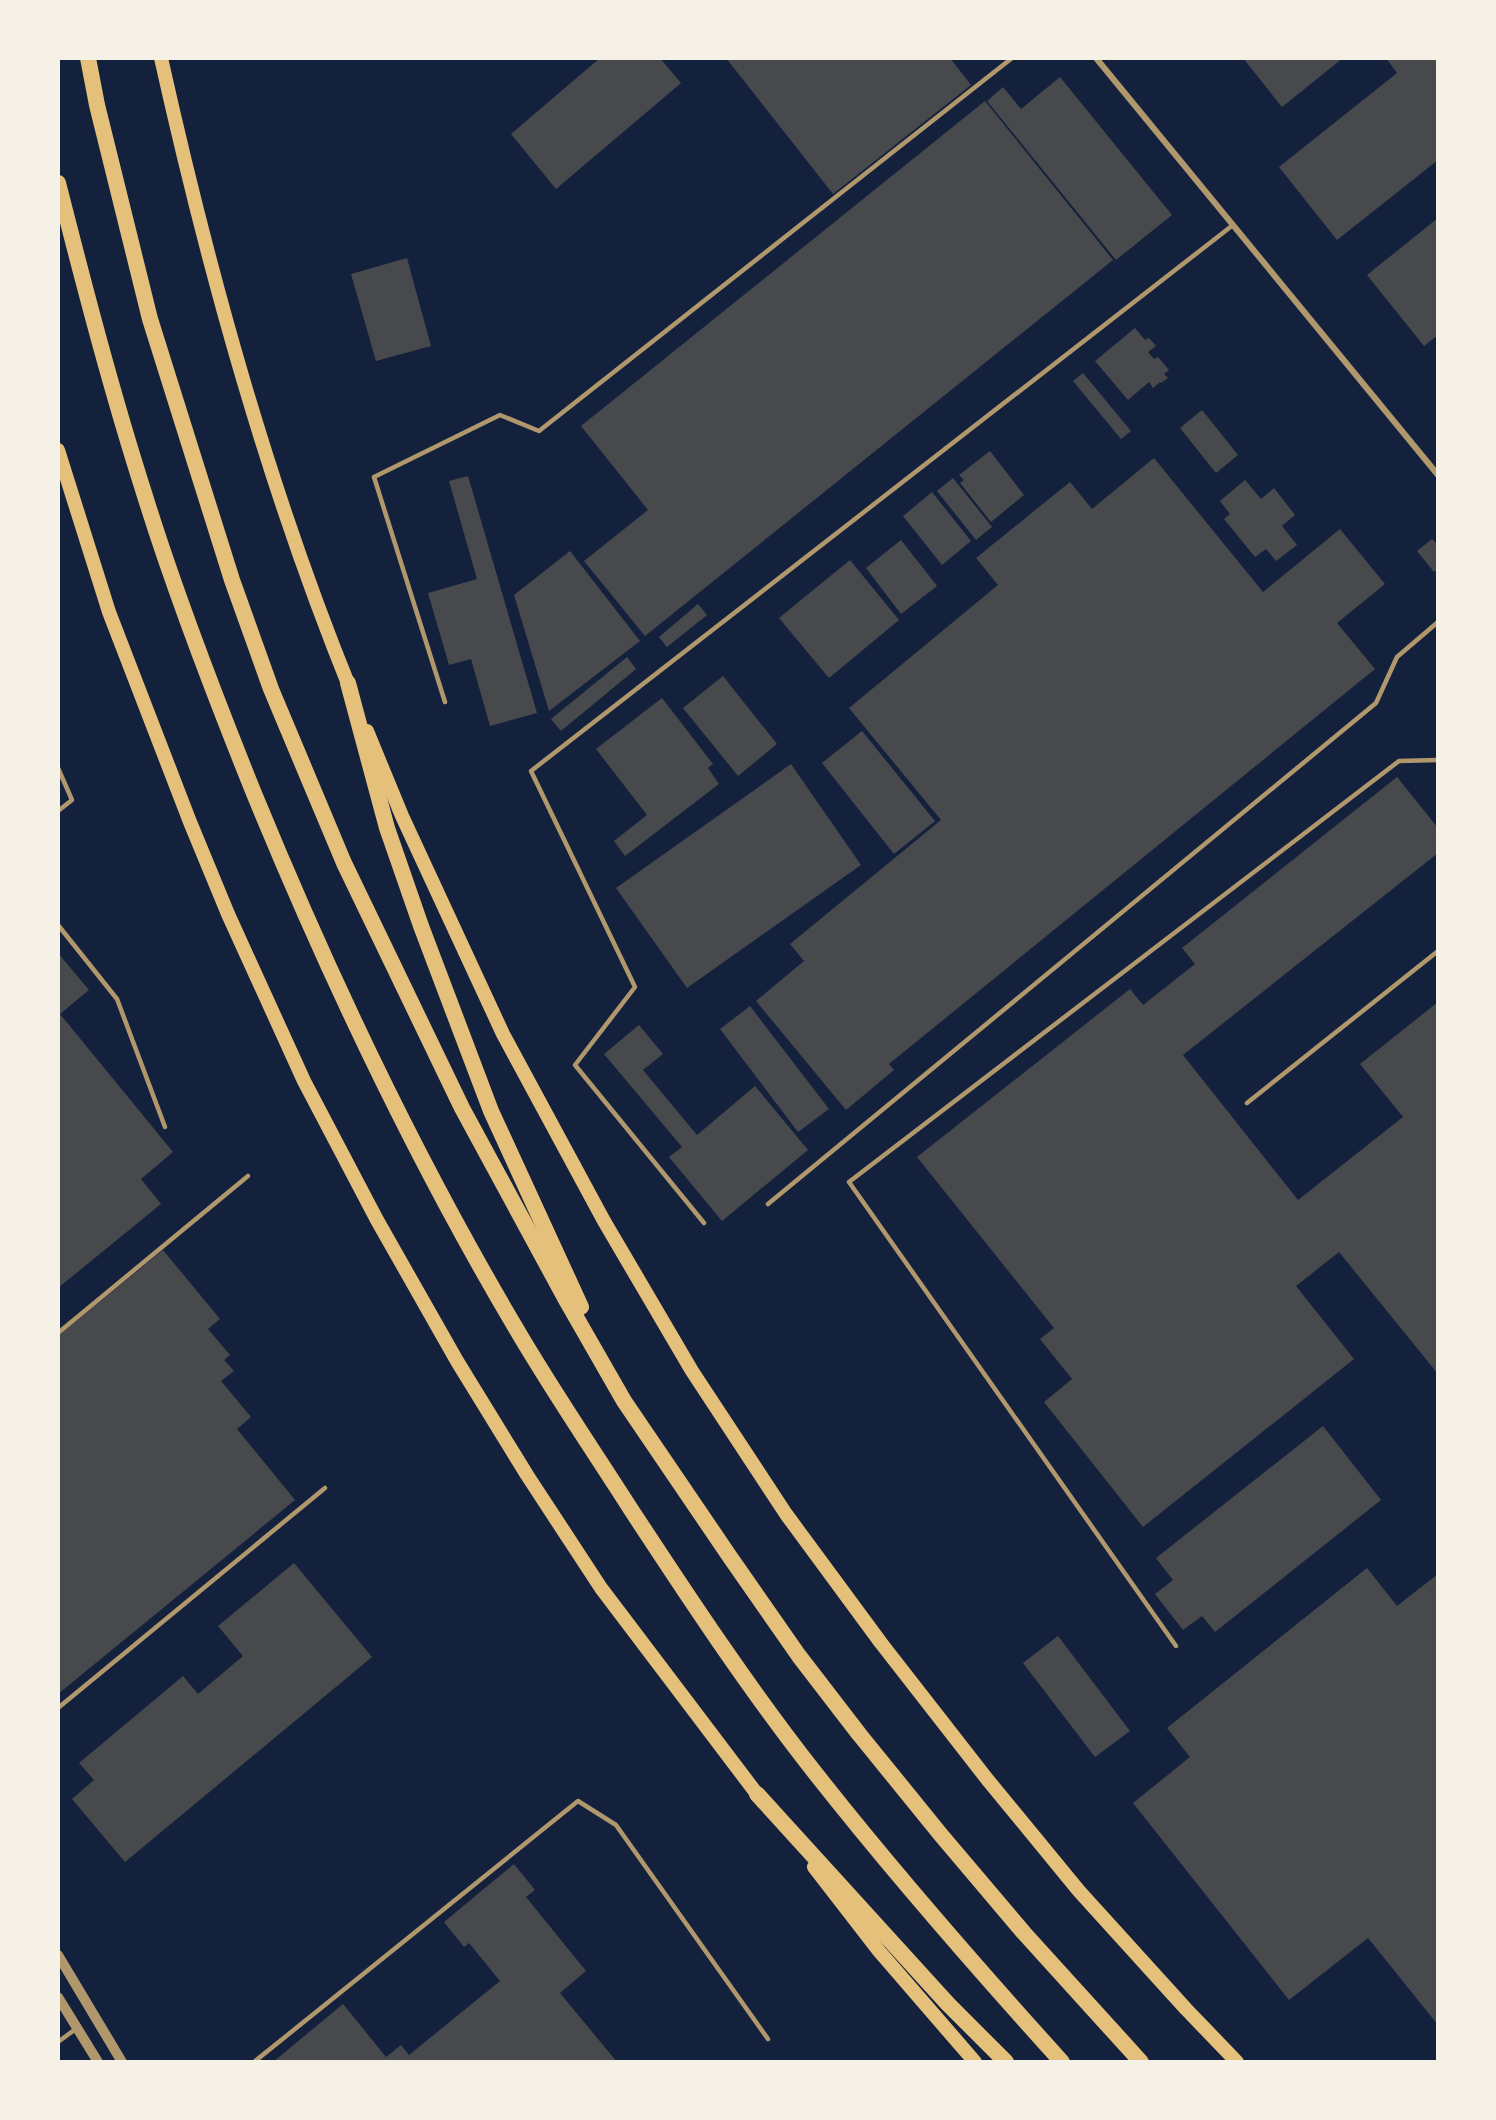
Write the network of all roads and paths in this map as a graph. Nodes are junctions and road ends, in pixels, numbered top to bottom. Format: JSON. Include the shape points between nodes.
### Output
{"nodes":[{"id":1,"x":88,"y":58,"type":"edge"},
{"id":2,"x":161,"y":58,"type":"edge"},
{"id":3,"x":1012,"y":58,"type":"edge"},
{"id":4,"x":1096,"y":58,"type":"edge"},
{"id":5,"x":58,"y":183,"type":"edge"},
{"id":6,"x":1233,"y":225,"type":"junction"},
{"id":7,"x":58,"y":450,"type":"edge"},
{"id":8,"x":1437,"y":474,"type":"edge"},
{"id":9,"x":1437,"y":622,"type":"edge"},
{"id":10,"x":348,"y":683,"type":"junction"},
{"id":11,"x":445,"y":702,"type":"dead end"},
{"id":12,"x":1437,"y":760,"type":"edge"},
{"id":13,"x":58,"y":768,"type":"edge"},
{"id":14,"x":58,"y":811,"type":"edge"},
{"id":15,"x":58,"y":925,"type":"edge"},
{"id":16,"x":1437,"y":951,"type":"edge"},
{"id":17,"x":1247,"y":1102,"type":"dead end"},
{"id":18,"x":165,"y":1127,"type":"dead end"},
{"id":19,"x":248,"y":1176,"type":"dead end"},
{"id":20,"x":768,"y":1204,"type":"dead end"},
{"id":21,"x":704,"y":1222,"type":"dead end"},
{"id":22,"x":58,"y":1333,"type":"edge"},
{"id":23,"x":624,"y":1401,"type":"junction"},
{"id":24,"x":325,"y":1488,"type":"dead end"},
{"id":25,"x":1176,"y":1646,"type":"dead end"},
{"id":26,"x":58,"y":1708,"type":"edge"},
{"id":27,"x":757,"y":1794,"type":"junction"},
{"id":28,"x":58,"y":1955,"type":"edge"},
{"id":29,"x":58,"y":1997,"type":"edge"},
{"id":30,"x":77,"y":2028,"type":"junction"},
{"id":31,"x":768,"y":2038,"type":"dead end"},
{"id":32,"x":58,"y":2042,"type":"edge"},
{"id":33,"x":98,"y":2061,"type":"edge"},
{"id":34,"x":122,"y":2061,"type":"edge"},
{"id":35,"x":254,"y":2061,"type":"edge"},
{"id":36,"x":975,"y":2061,"type":"edge"},
{"id":37,"x":1006,"y":2061,"type":"edge"},
{"id":38,"x":1062,"y":2061,"type":"edge"},
{"id":39,"x":1141,"y":2061,"type":"edge"},
{"id":40,"x":1237,"y":2061,"type":"edge"}],
"edges":[{"from":1,"to":23,"type":"highway","via":[[150,319],[271,689],[344,863],[462,1108]]},
{"from":2,"to":10,"type":"main road","via":[[242,377],[291,529]]},
{"from":3,"to":11,"type":"lane","via":[[539,431],[500,415],[374,477]]},
{"from":4,"to":6,"type":"street"},
{"from":5,"to":38,"type":"highway","via":[[96,335],[146,500],[220,708],[291,884],[369,1054],[452,1215],[514,1326],[576,1424],[749,1683],[897,1873]]},
{"from":6,"to":8,"type":"street"},
{"from":6,"to":21,"type":"lane","via":[[531,771],[634,987],[575,1065]]},
{"from":7,"to":27,"type":"main road","via":[[110,612],[190,822],[304,1081],[394,1251],[527,1474],[601,1588]]},
{"from":9,"to":20,"type":"lane","via":[[1397,657],[1376,703]]},
{"from":10,"to":23,"type":"highway","via":[[387,828],[491,1111]]},
{"from":10,"to":40,"type":"main road","via":[[402,816],[503,1034],[604,1221],[692,1371],[786,1515],[987,1779],[1079,1891]]},
{"from":12,"to":25,"type":"lane","via":[[1399,761],[849,1182]]},
{"from":13,"to":14,"type":"lane","via":[[72,800]]},
{"from":15,"to":18,"type":"lane","via":[[117,999]]},
{"from":16,"to":17,"type":"lane"},
{"from":19,"to":22,"type":"lane"},
{"from":23,"to":39,"type":"highway","via":[[736,1566],[859,1734],[1024,1933]]},
{"from":24,"to":26,"type":"lane"},
{"from":27,"to":36,"type":"main road","via":[[879,1951]]},
{"from":27,"to":37,"type":"highway","via":[[948,2004]]},
{"from":28,"to":34,"type":"street"},
{"from":29,"to":30,"type":"street"},
{"from":30,"to":32,"type":"lane"},
{"from":30,"to":33,"type":"street"},
{"from":31,"to":35,"type":"lane","via":[[616,1825],[578,1801]]}]}
